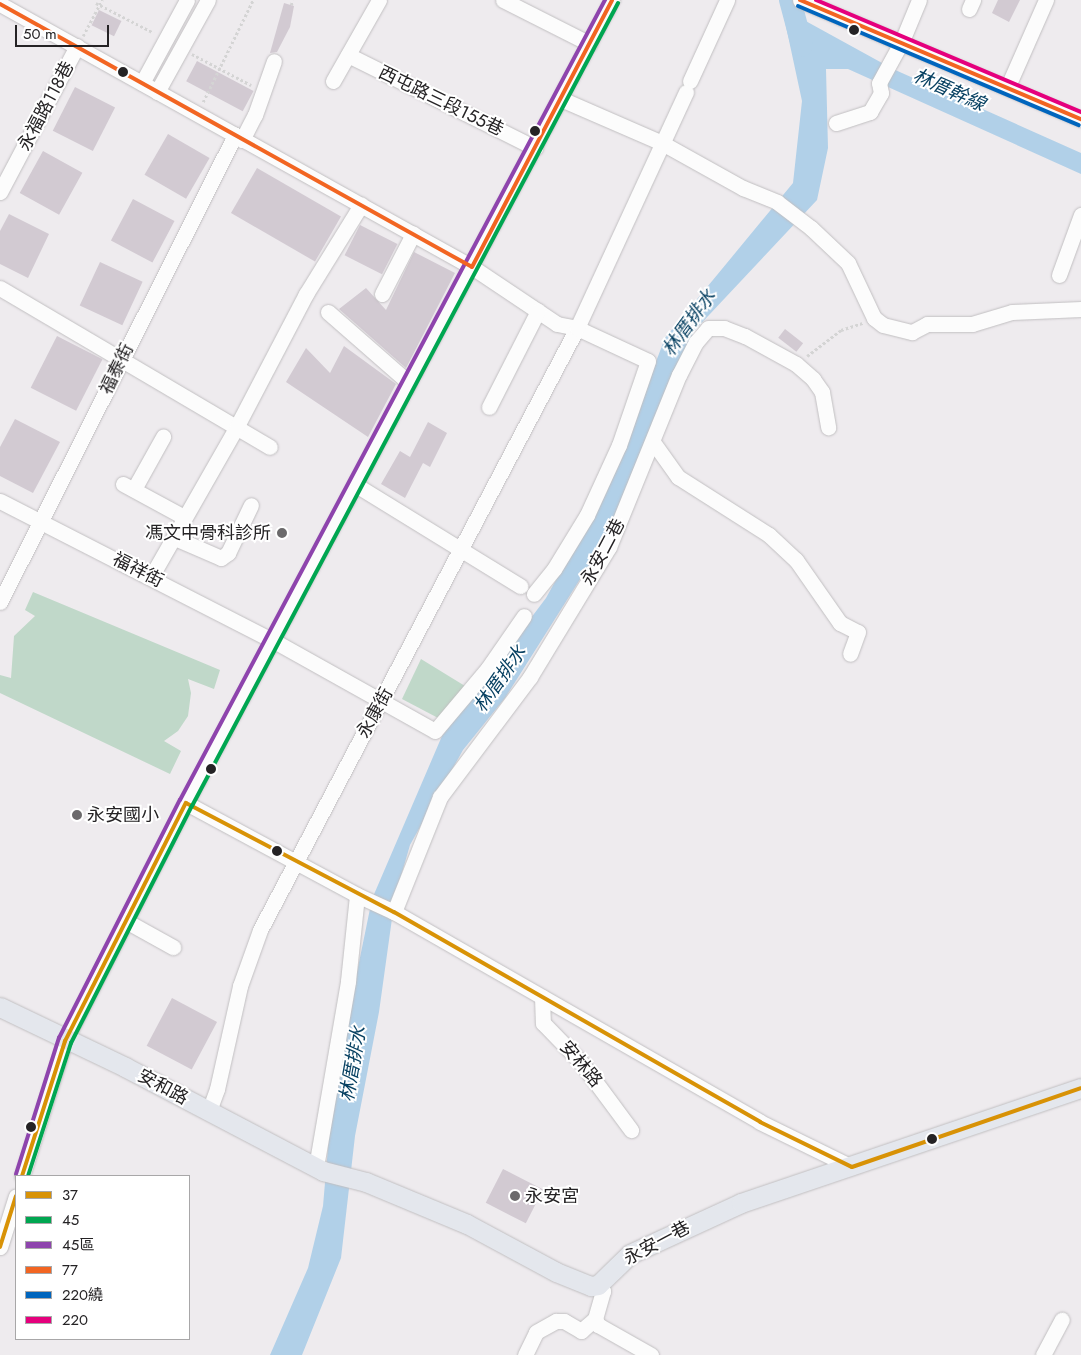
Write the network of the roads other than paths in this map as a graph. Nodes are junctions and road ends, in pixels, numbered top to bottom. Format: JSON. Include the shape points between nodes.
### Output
{"nodes":[{"id":1,"x":187,"y":0,"type":"edge"},
{"id":2,"x":208,"y":0,"type":"edge"},
{"id":3,"x":503,"y":0,"type":"edge"},
{"id":4,"x":612,"y":0,"type":"edge"},
{"id":5,"x":727,"y":0,"type":"edge"},
{"id":6,"x":919,"y":0,"type":"edge"},
{"id":7,"x":1046,"y":0,"type":"edge"},
{"id":8,"x":374,"y":2,"type":"edge"},
{"id":9,"x":804,"y":2,"type":"edge"},
{"id":10,"x":0,"y":4,"type":"edge"},
{"id":11,"x":902,"y":41,"type":"junction"},
{"id":12,"x":590,"y":44,"type":"junction"},
{"id":13,"x":78,"y":46,"type":"junction"},
{"id":14,"x":348,"y":55,"type":"junction"},
{"id":15,"x":274,"y":61,"type":"dead end"},
{"id":16,"x":333,"y":81,"type":"dead end"},
{"id":17,"x":142,"y":83,"type":"junction"},
{"id":18,"x":1008,"y":86,"type":"junction"},
{"id":19,"x":156,"y":92,"type":"junction"},
{"id":20,"x":561,"y":99,"type":"junction"},
{"id":21,"x":1081,"y":118,"type":"edge"},
{"id":22,"x":836,"y":123,"type":"dead end"},
{"id":23,"x":239,"y":137,"type":"junction"},
{"id":24,"x":662,"y":143,"type":"junction"},
{"id":25,"x":535,"y":148,"type":"junction"},
{"id":26,"x":0,"y":192,"type":"edge"},
{"id":27,"x":361,"y":205,"type":"junction"},
{"id":28,"x":1081,"y":215,"type":"edge"},
{"id":29,"x":413,"y":234,"type":"junction"},
{"id":30,"x":472,"y":267,"type":"junction"},
{"id":31,"x":1059,"y":275,"type":"dead end"},
{"id":32,"x":0,"y":288,"type":"edge"},
{"id":33,"x":382,"y":294,"type":"dead end"},
{"id":34,"x":1081,"y":308,"type":"edge"},
{"id":35,"x":538,"y":311,"type":"junction"},
{"id":36,"x":328,"y":312,"type":"dead end"},
{"id":37,"x":577,"y":328,"type":"junction"},
{"id":38,"x":708,"y":328,"type":"junction"},
{"id":39,"x":786,"y":353,"type":"road end"},
{"id":40,"x":123,"y":357,"type":"junction"},
{"id":41,"x":409,"y":383,"type":"junction"},
{"id":42,"x":489,"y":407,"type":"dead end"},
{"id":43,"x":237,"y":426,"type":"junction"},
{"id":44,"x":828,"y":427,"type":"dead end"},
{"id":45,"x":163,"y":437,"type":"dead end"},
{"id":46,"x":653,"y":442,"type":"junction"},
{"id":47,"x":270,"y":447,"type":"dead end"},
{"id":48,"x":356,"y":484,"type":"junction"},
{"id":49,"x":0,"y":501,"type":"edge"},
{"id":50,"x":251,"y":505,"type":"dead end"},
{"id":51,"x":184,"y":517,"type":"junction"},
{"id":52,"x":42,"y":521,"type":"junction"},
{"id":53,"x":175,"y":538,"type":"junction"},
{"id":54,"x":463,"y":548,"type":"junction"},
{"id":55,"x":152,"y":577,"type":"junction"},
{"id":56,"x":520,"y":586,"type":"dead end"},
{"id":57,"x":534,"y":594,"type":"dead end"},
{"id":58,"x":0,"y":602,"type":"edge"},
{"id":59,"x":524,"y":616,"type":"dead end"},
{"id":60,"x":274,"y":641,"type":"junction"},
{"id":61,"x":850,"y":654,"type":"dead end"},
{"id":62,"x":382,"y":701,"type":"junction"},
{"id":63,"x":186,"y":803,"type":"junction"},
{"id":64,"x":294,"y":860,"type":"junction"},
{"id":65,"x":359,"y":896,"type":"junction"},
{"id":66,"x":394,"y":912,"type":"junction"},
{"id":67,"x":126,"y":922,"type":"junction"},
{"id":68,"x":172,"y":947,"type":"dead end"},
{"id":69,"x":542,"y":997,"type":"junction"},
{"id":70,"x":0,"y":1007,"type":"edge"},
{"id":71,"x":65,"y":1040,"type":"junction"},
{"id":72,"x":1081,"y":1088,"type":"edge"},
{"id":73,"x":209,"y":1111,"type":"junction"},
{"id":74,"x":631,"y":1130,"type":"dead end"},
{"id":75,"x":852,"y":1168,"type":"junction"},
{"id":76,"x":320,"y":1169,"type":"junction"},
{"id":77,"x":22,"y":1175,"type":"edge"},
{"id":78,"x":15,"y":1199,"type":"edge"},
{"id":79,"x":0,"y":1247,"type":"edge"},
{"id":80,"x":598,"y":1285,"type":"junction"},
{"id":81,"x":595,"y":1320,"type":"junction"},
{"id":82,"x":1062,"y":1320,"type":"dead end"},
{"id":83,"x":525,"y":1355,"type":"edge"},
{"id":84,"x":651,"y":1355,"type":"edge"},
{"id":85,"x":1043,"y":1355,"type":"edge"}],
"edges":[{"from":1,"to":17,"type":"street"},
{"from":2,"to":19,"type":"street"},
{"from":3,"to":12,"type":"street"},
{"from":4,"to":12,"type":"street"},
{"from":5,"to":24,"type":"street","name":"永康街"},
{"from":6,"to":11,"type":"street"},
{"from":7,"to":18,"type":"street"},
{"from":8,"to":14,"type":"street"},
{"from":9,"to":11,"type":"street"},
{"from":10,"to":13,"type":"street"},
{"from":11,"to":18,"type":"street"},
{"from":11,"to":22,"type":"street","via":[[879,83],[881,93],[870,112]]},
{"from":12,"to":20,"type":"street"},
{"from":13,"to":17,"type":"street"},
{"from":13,"to":26,"type":"street","name":"永福路118巷"},
{"from":14,"to":16,"type":"street"},
{"from":14,"to":25,"type":"street","name":"西屯路三段155巷"},
{"from":15,"to":23,"type":"street","name":"福泰街","via":[[255,115]]},
{"from":17,"to":19,"type":"street"},
{"from":18,"to":21,"type":"street"},
{"from":19,"to":23,"type":"street"},
{"from":20,"to":24,"type":"street"},
{"from":20,"to":25,"type":"street"},
{"from":23,"to":27,"type":"street"},
{"from":23,"to":40,"type":"street","name":"福泰街"},
{"from":24,"to":34,"type":"street","via":[[743,188],[777,202],[812,228],[848,263],[874,318],[883,325],[912,332],[927,324],[972,324],[1012,312]]},
{"from":24,"to":37,"type":"street","name":"永康街"},
{"from":25,"to":30,"type":"street"},
{"from":27,"to":29,"type":"street"},
{"from":27,"to":43,"type":"street","via":[[306,294]]},
{"from":28,"to":31,"type":"street"},
{"from":29,"to":30,"type":"street"},
{"from":29,"to":33,"type":"street"},
{"from":30,"to":35,"type":"street"},
{"from":30,"to":41,"type":"street"},
{"from":32,"to":40,"type":"street"},
{"from":35,"to":37,"type":"street","via":[[557,324]]},
{"from":35,"to":42,"type":"street"},
{"from":36,"to":41,"type":"street"},
{"from":37,"to":54,"type":"street","name":"永康街"},
{"from":37,"to":57,"type":"street","via":[[648,361],[618,445],[587,515],[554,569]]},
{"from":38,"to":39,"type":"street","via":[[719,318],[726,320]]},
{"from":38,"to":44,"type":"street","via":[[724,328],[745,336],[796,364],[813,378],[822,392]]},
{"from":38,"to":46,"type":"street","name":"永安二巷","via":[[696,342],[678,375]]},
{"from":40,"to":43,"type":"street"},
{"from":40,"to":52,"type":"street","name":"福泰街"},
{"from":41,"to":48,"type":"street"},
{"from":43,"to":47,"type":"street"},
{"from":43,"to":51,"type":"street"},
{"from":45,"to":51,"type":"street","via":[[128,487]]},
{"from":46,"to":61,"type":"street","via":[[678,478],[770,535],[796,560],[840,623],[858,632]]},
{"from":46,"to":66,"type":"street","name":"永安二巷","via":[[609,546],[530,677],[440,797]]},
{"from":48,"to":54,"type":"street"},
{"from":48,"to":60,"type":"street"},
{"from":49,"to":52,"type":"street","name":"福祥街"},
{"from":50,"to":53,"type":"street","via":[[228,553],[221,558]]},
{"from":51,"to":53,"type":"street"},
{"from":52,"to":55,"type":"street","name":"福祥街"},
{"from":52,"to":58,"type":"street","name":"福泰街"},
{"from":53,"to":55,"type":"street"},
{"from":54,"to":56,"type":"street"},
{"from":54,"to":62,"type":"street","name":"永康街"},
{"from":55,"to":60,"type":"street","name":"福祥街"},
{"from":59,"to":62,"type":"street","name":"福祥街","via":[[488,668],[435,731]]},
{"from":60,"to":62,"type":"street","name":"福祥街"},
{"from":60,"to":63,"type":"street"},
{"from":62,"to":64,"type":"street","name":"永康街"},
{"from":63,"to":64,"type":"street"},
{"from":63,"to":67,"type":"street"},
{"from":64,"to":65,"type":"street"},
{"from":64,"to":73,"type":"street","name":"永康街","via":[[260,930],[240,986]]},
{"from":65,"to":66,"type":"street","name":"安林路"},
{"from":65,"to":76,"type":"street"},
{"from":66,"to":69,"type":"street","name":"安林路"},
{"from":67,"to":68,"type":"street"},
{"from":67,"to":71,"type":"street"},
{"from":69,"to":74,"type":"street","name":"安林路","via":[[543,1023],[580,1061]]},
{"from":69,"to":75,"type":"street","name":"安林路","via":[[760,1122]]},
{"from":70,"to":71,"type":"main road","name":"安和路"},
{"from":71,"to":73,"type":"main road","name":"安和路"},
{"from":71,"to":77,"type":"street"},
{"from":72,"to":75,"type":"main road"},
{"from":73,"to":76,"type":"main road","name":"安和路"},
{"from":75,"to":80,"type":"main road","name":"永安一巷","via":[[741,1203],[683,1227],[630,1254]]},
{"from":76,"to":80,"type":"main road","name":"安和路","via":[[366,1182],[467,1224],[578,1282]]},
{"from":78,"to":79,"type":"street"},
{"from":80,"to":81,"type":"street","via":[[603,1291]]},
{"from":81,"to":83,"type":"street","via":[[581,1331],[564,1321],[556,1321],[536,1332]]},
{"from":81,"to":84,"type":"street","via":[[602,1329]]},
{"from":82,"to":85,"type":"street"}]}
